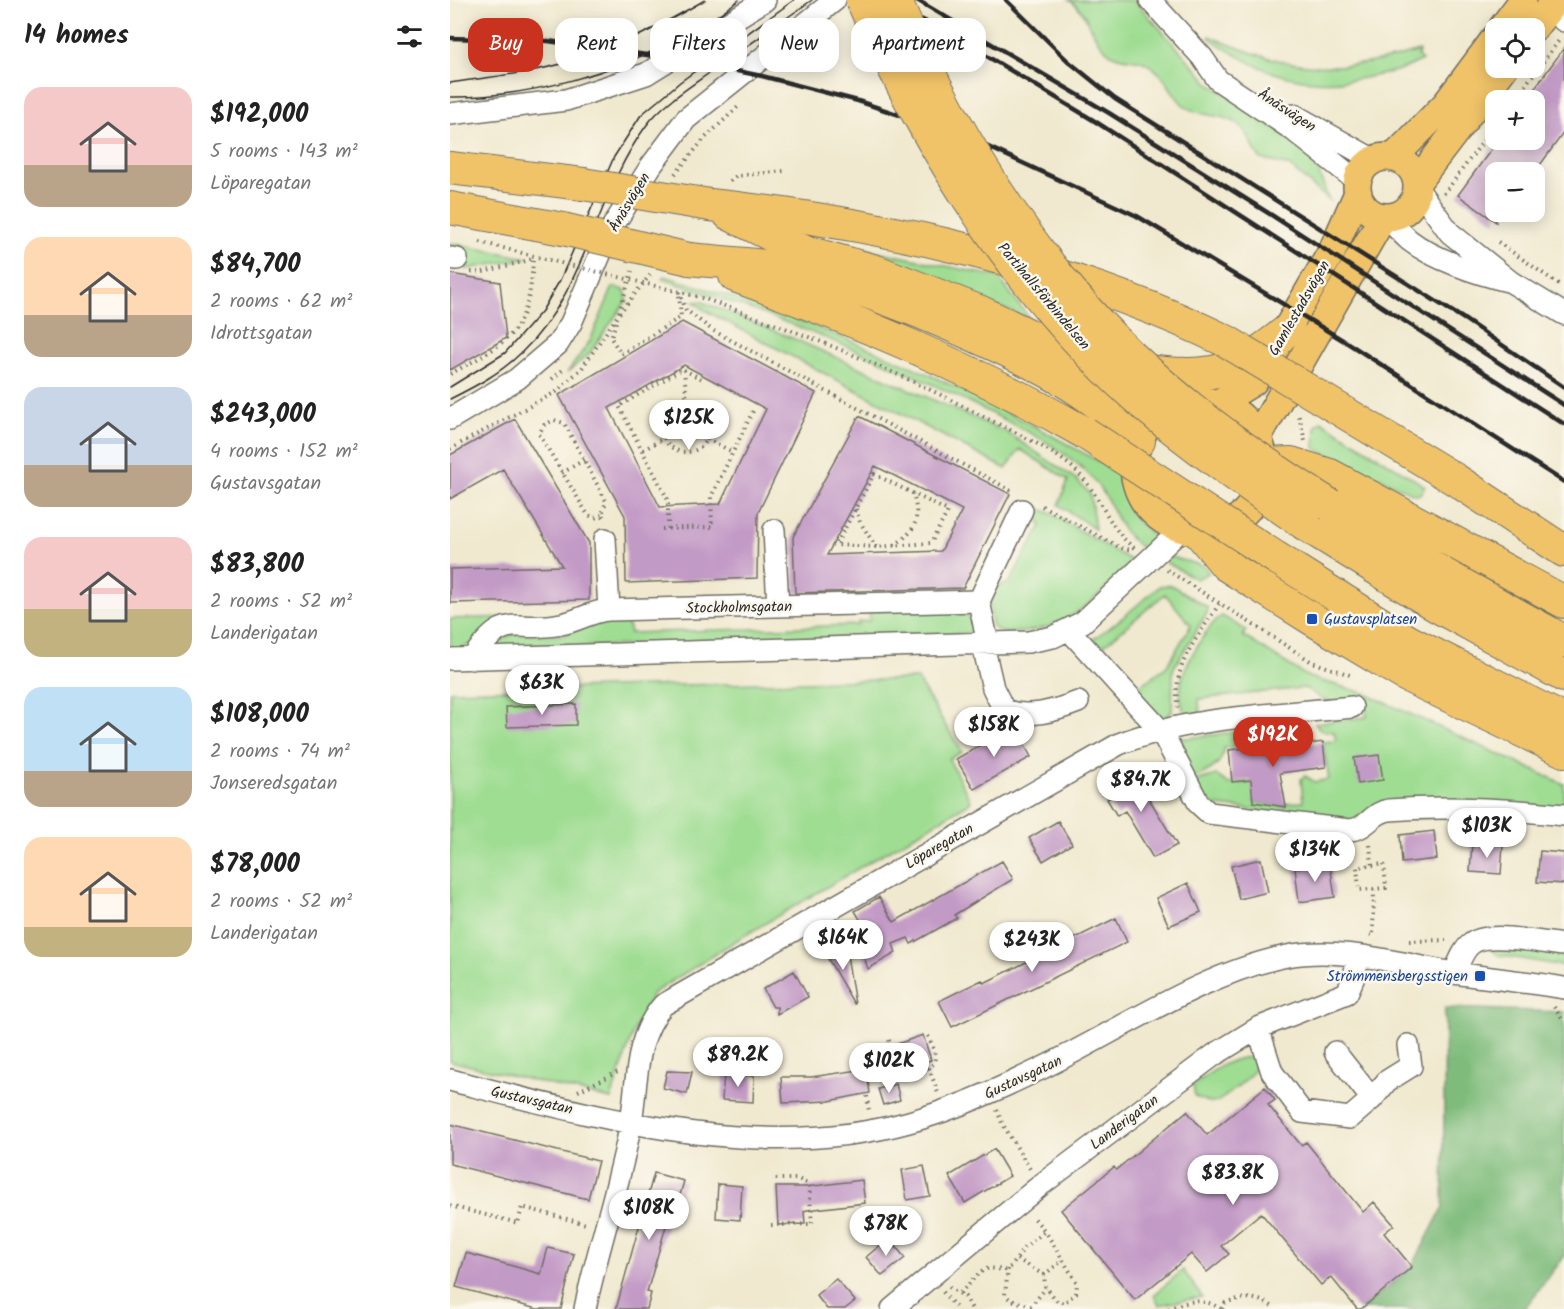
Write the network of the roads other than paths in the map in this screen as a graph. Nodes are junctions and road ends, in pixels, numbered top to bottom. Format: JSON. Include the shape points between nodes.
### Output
{"nodes":[{"id":1,"x":765,"y":0,"type":"edge"},
{"id":2,"x":835,"y":0,"type":"edge"},
{"id":3,"x":862,"y":0,"type":"edge"},
{"id":4,"x":895,"y":0,"type":"edge"},
{"id":5,"x":1150,"y":0,"type":"edge"},
{"id":6,"x":1485,"y":52,"type":"edge"},
{"id":7,"x":1202,"y":57,"type":"junction"},
{"id":8,"x":1497,"y":78,"type":"edge"},
{"id":9,"x":450,"y":114,"type":"edge"},
{"id":10,"x":1383,"y":159,"type":"junction"},
{"id":11,"x":450,"y":168,"type":"edge"},
{"id":12,"x":1417,"y":185,"type":"junction"},
{"id":13,"x":1358,"y":188,"type":"junction"},
{"id":14,"x":710,"y":205,"type":"junction"},
{"id":15,"x":450,"y":208,"type":"edge"},
{"id":16,"x":1385,"y":217,"type":"junction"},
{"id":17,"x":689,"y":259,"type":"junction"},
{"id":18,"x":1511,"y":282,"type":"junction"},
{"id":19,"x":1564,"y":314,"type":"edge"},
{"id":20,"x":1289,"y":329,"type":"junction"},
{"id":21,"x":1080,"y":362,"type":"junction"},
{"id":22,"x":1204,"y":403,"type":"junction"},
{"id":23,"x":450,"y":418,"type":"edge"},
{"id":24,"x":1139,"y":441,"type":"junction"},
{"id":25,"x":1260,"y":451,"type":"junction"},
{"id":26,"x":1025,"y":502,"type":"road end"},
{"id":27,"x":774,"y":530,"type":"dead end"},
{"id":28,"x":1190,"y":530,"type":"junction"},
{"id":29,"x":605,"y":539,"type":"road end"},
{"id":30,"x":1564,"y":551,"type":"edge"},
{"id":31,"x":979,"y":601,"type":"junction"},
{"id":32,"x":1564,"y":602,"type":"edge"},
{"id":33,"x":778,"y":606,"type":"junction"},
{"id":34,"x":609,"y":610,"type":"junction"},
{"id":35,"x":1069,"y":630,"type":"junction"},
{"id":36,"x":1564,"y":641,"type":"edge"},
{"id":37,"x":985,"y":644,"type":"junction"},
{"id":38,"x":450,"y":659,"type":"edge"},
{"id":39,"x":472,"y":659,"type":"junction"},
{"id":40,"x":1564,"y":676,"type":"edge"},
{"id":41,"x":1078,"y":702,"type":"dead end"},
{"id":42,"x":1352,"y":707,"type":"dead end"},
{"id":43,"x":1564,"y":720,"type":"edge"},
{"id":44,"x":1171,"y":729,"type":"junction"},
{"id":45,"x":1564,"y":751,"type":"edge"},
{"id":46,"x":1564,"y":815,"type":"edge"},
{"id":47,"x":1564,"y":945,"type":"edge"},
{"id":48,"x":1358,"y":957,"type":"junction"},
{"id":49,"x":1454,"y":973,"type":"junction"},
{"id":50,"x":1557,"y":994,"type":"edge"},
{"id":51,"x":1258,"y":1028,"type":"junction"},
{"id":52,"x":1408,"y":1045,"type":"dead end"},
{"id":53,"x":1335,"y":1052,"type":"dead end"},
{"id":54,"x":450,"y":1080,"type":"edge"},
{"id":55,"x":1372,"y":1099,"type":"junction"},
{"id":56,"x":631,"y":1122,"type":"junction"},
{"id":57,"x":585,"y":1309,"type":"edge"},
{"id":58,"x":892,"y":1309,"type":"edge"}],
"edges":[{"from":1,"to":9,"type":"street","via":[[646,74],[566,100]]},
{"from":2,"to":23,"type":"street","name":"Ånäsvägen","via":[[686,119],[611,229],[571,323],[558,344],[517,379]]},
{"from":3,"to":40,"type":"highway","name":"Partihallsförbindelsen","bridge":true,"via":[[914,106],[1001,246],[1097,360],[1148,408],[1225,469],[1306,525],[1436,605]]},
{"from":4,"to":36,"type":"highway","name":"Partihallsförbindelsen","bridge":true,"via":[[914,43],[999,195],[1074,295],[1163,384],[1251,452],[1329,505]]},
{"from":5,"to":7,"type":"street","name":"Ånäsvägen"},
{"from":6,"to":10,"type":"main road","name":"Gamlestadsvägen","via":[[1446,104]]},
{"from":7,"to":10,"type":"street","name":"Ånäsvägen","via":[[1224,66],[1324,134]]},
{"from":7,"to":13,"type":"street","name":"Ånäsvägen","via":[[1218,80],[1293,130]]},
{"from":8,"to":12,"type":"main road"},
{"from":10,"to":12,"type":"main road","via":[[1408,166]]},
{"from":10,"to":13,"type":"main road","name":"Gamlestadsvägen","via":[[1364,169]]},
{"from":11,"to":14,"type":"highway","bridge":true},
{"from":12,"to":16,"type":"main road","via":[[1408,209],[1400,215]]},
{"from":12,"to":18,"type":"street","via":[[1450,233]]},
{"from":13,"to":16,"type":"main road","via":[[1367,209]]},
{"from":13,"to":20,"type":"main road","name":"Gamlestadsvägen","via":[[1342,232]]},
{"from":14,"to":21,"type":"highway","via":[[802,251],[876,271],[981,312]]},
{"from":14,"to":30,"type":"highway","bridge":true,"via":[[838,222],[973,251],[1170,314],[1226,341],[1312,402],[1456,480]]},
{"from":15,"to":17,"type":"highway","bridge":true,"via":[[563,229]]},
{"from":16,"to":18,"type":"street","via":[[1430,252]]},
{"from":16,"to":25,"type":"main road","name":"Gamlestadsvägen"},
{"from":17,"to":24,"type":"highway","via":[[806,273],[900,303],[1062,379],[1108,410]]},
{"from":17,"to":43,"type":"highway","bridge":true,"via":[[830,310],[1018,394],[1408,641]]},
{"from":18,"to":19,"type":"street"},
{"from":20,"to":21,"type":"highway","via":[[1252,356],[1212,374],[1162,373]]},
{"from":20,"to":22,"type":"main road","name":"Gamlestadsvägen","via":[[1253,382]]},
{"from":21,"to":22,"type":"highway","via":[[1135,384]]},
{"from":22,"to":24,"type":"main road","name":"Gamlestadsvägen","via":[[1169,408],[1156,417]]},
{"from":22,"to":25,"type":"main road","via":[[1241,417]]},
{"from":24,"to":28,"type":"main road","name":"Gamlestadsvägen","via":[[1134,464],[1142,499],[1160,519]]},
{"from":25,"to":28,"type":"main road","name":"Gamlestadsvägen","via":[[1257,494],[1246,510],[1215,529]]},
{"from":25,"to":32,"type":"highway","via":[[1330,475]]},
{"from":26,"to":31,"type":"street"},
{"from":27,"to":33,"type":"street"},
{"from":28,"to":35,"type":"street"},
{"from":28,"to":45,"type":"highway","via":[[1226,566],[1407,676]]},
{"from":29,"to":34,"type":"street"},
{"from":31,"to":33,"type":"street","name":"Stockholmsgatan"},
{"from":31,"to":37,"type":"street"},
{"from":33,"to":34,"type":"street","name":"Stockholmsgatan"},
{"from":34,"to":39,"type":"street","name":"Stockholmsgatan","via":[[593,611],[580,620],[557,625],[507,625],[483,643]]},
{"from":35,"to":37,"type":"street","via":[[1028,642]]},
{"from":35,"to":44,"type":"street"},
{"from":37,"to":39,"type":"street"},
{"from":37,"to":41,"type":"street","via":[[993,688],[1005,710],[1014,714],[1054,711]]},
{"from":38,"to":39,"type":"street"},
{"from":42,"to":44,"type":"street","name":"Löparegatan"},
{"from":44,"to":46,"type":"street","via":[[1199,804],[1209,813],[1349,830],[1361,829],[1386,810],[1500,808]]},
{"from":44,"to":56,"type":"street","name":"Löparegatan","via":[[1119,744],[674,997],[652,1018],[637,1062]]},
{"from":47,"to":49,"type":"street","via":[[1492,937],[1478,940],[1470,944]]},
{"from":48,"to":49,"type":"street","name":"Gustavsgatan"},
{"from":48,"to":51,"type":"street","name":"Landerigatan","via":[[1347,993]]},
{"from":48,"to":56,"type":"street","name":"Gustavsgatan","via":[[1311,953],[1257,965],[1197,988],[991,1093],[908,1122],[833,1135],[777,1137],[706,1133]]},
{"from":49,"to":50,"type":"street","name":"Gustavsgatan"},
{"from":51,"to":55,"type":"street","via":[[1272,1072],[1302,1112],[1350,1118]]},
{"from":51,"to":58,"type":"street","name":"Landerigatan","via":[[1214,1055],[1042,1184]]},
{"from":52,"to":55,"type":"street","via":[[1411,1066],[1387,1081]]},
{"from":53,"to":55,"type":"street"},
{"from":54,"to":56,"type":"street","name":"Gustavsgatan"},
{"from":56,"to":57,"type":"street","name":"Löparegatan"}]}
